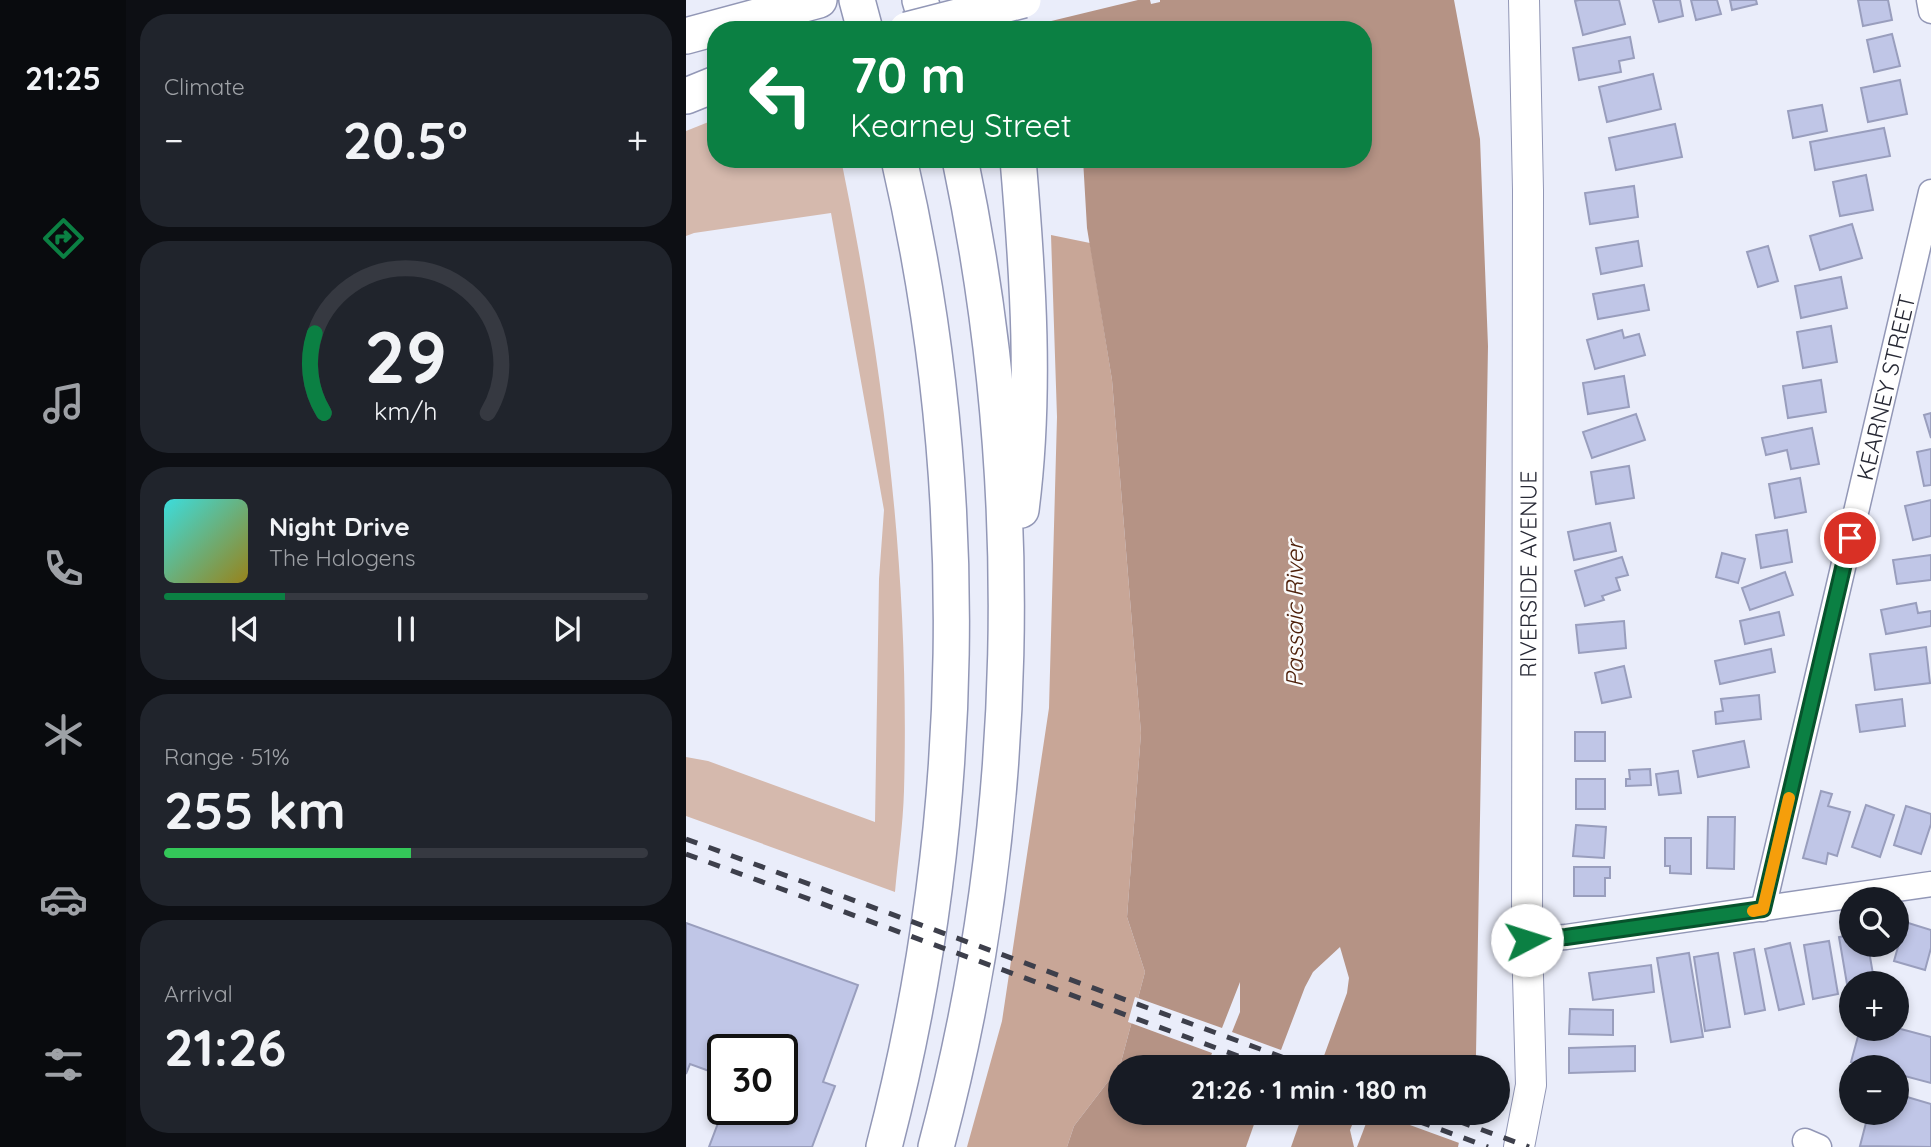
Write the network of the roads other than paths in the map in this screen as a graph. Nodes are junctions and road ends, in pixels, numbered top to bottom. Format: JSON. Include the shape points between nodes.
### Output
{"nodes":[{"id":1,"x":819,"y":0,"type":"edge"},
{"id":2,"x":857,"y":0,"type":"edge"},
{"id":3,"x":920,"y":0,"type":"edge"},
{"id":4,"x":996,"y":0,"type":"edge"},
{"id":5,"x":1023,"y":0,"type":"edge"},
{"id":6,"x":1524,"y":0,"type":"edge"},
{"id":7,"x":1929,"y":0,"type":"edge"},
{"id":8,"x":1931,"y":10,"type":"edge"},
{"id":9,"x":739,"y":21,"type":"edge"},
{"id":10,"x":863,"y":21,"type":"edge"},
{"id":11,"x":926,"y":21,"type":"edge"},
{"id":12,"x":942,"y":21,"type":"edge"},
{"id":13,"x":1000,"y":21,"type":"edge"},
{"id":14,"x":707,"y":30,"type":"edge"},
{"id":15,"x":686,"y":36,"type":"edge"},
{"id":16,"x":707,"y":78,"type":"edge"},
{"id":17,"x":686,"y":82,"type":"edge"},
{"id":18,"x":707,"y":88,"type":"edge"},
{"id":19,"x":686,"y":96,"type":"edge"},
{"id":20,"x":900,"y":168,"type":"edge"},
{"id":21,"x":962,"y":168,"type":"edge"},
{"id":22,"x":1019,"y":168,"type":"edge"},
{"id":23,"x":1931,"y":192,"type":"edge"},
{"id":24,"x":1006,"y":593,"type":"junction"},
{"id":25,"x":1931,"y":884,"type":"edge"},
{"id":26,"x":1763,"y":909,"type":"junction"},
{"id":27,"x":1527,"y":940,"type":"junction"},
{"id":28,"x":884,"y":1147,"type":"edge"},
{"id":29,"x":936,"y":1147,"type":"edge"},
{"id":30,"x":1519,"y":1147,"type":"edge"}],
"edges":[{"from":1,"to":9,"type":"highway"},
{"from":2,"to":10,"type":"highway"},
{"from":3,"to":11,"type":"highway"},
{"from":4,"to":13,"type":"highway"},
{"from":5,"to":12,"type":"highway","bridge":true},
{"from":6,"to":27,"type":"main road","name":"RIVERSIDE AVENUE"},
{"from":7,"to":8,"type":"street"},
{"from":14,"to":15,"type":"highway"},
{"from":16,"to":17,"type":"highway"},
{"from":18,"to":19,"type":"highway"},
{"from":20,"to":28,"type":"highway","via":[[921,268],[939,395],[949,521],[952,661],[947,772],[933,898],[913,1023]]},
{"from":21,"to":24,"type":"highway","via":[[994,370]]},
{"from":22,"to":24,"type":"highway","via":[[1029,422]]},
{"from":23,"to":26,"type":"street","name":"KEARNEY STREET"},
{"from":24,"to":29,"type":"highway","via":[[1003,725],[991,856],[974,976]]},
{"from":25,"to":26,"type":"street"},
{"from":26,"to":27,"type":"street"},
{"from":27,"to":30,"type":"main road","name":"RIVERSIDE AVENUE","via":[[1531,1085]]}]}
